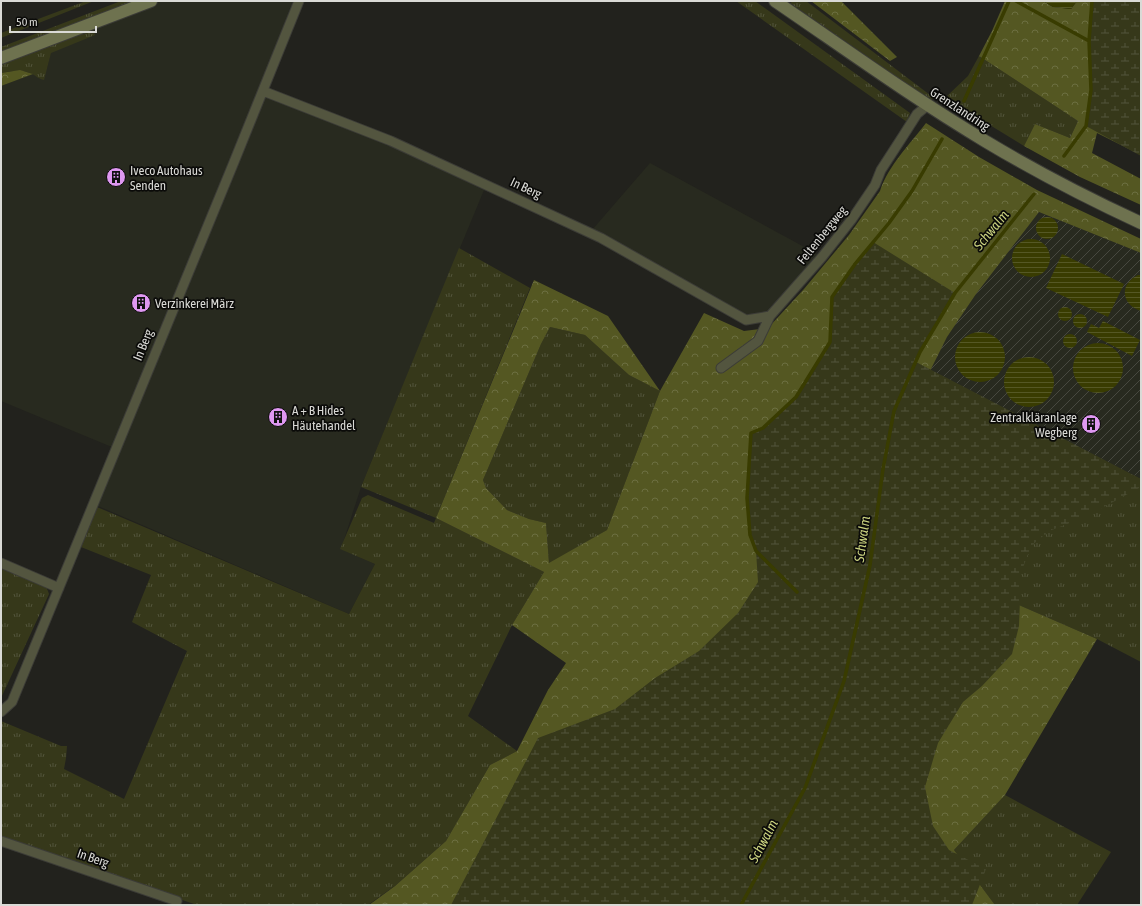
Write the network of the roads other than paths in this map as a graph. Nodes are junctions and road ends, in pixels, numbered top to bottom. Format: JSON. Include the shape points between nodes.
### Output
{"nodes":[{"id":1,"x":151,"y":1,"type":"edge"},
{"id":2,"x":299,"y":1,"type":"edge"},
{"id":3,"x":775,"y":1,"type":"edge"},
{"id":4,"x":1,"y":58,"type":"edge"},
{"id":5,"x":263,"y":91,"type":"junction"},
{"id":6,"x":928,"y":105,"type":"junction"},
{"id":7,"x":1141,"y":223,"type":"edge"},
{"id":8,"x":770,"y":316,"type":"junction"},
{"id":9,"x":722,"y":368,"type":"dead end"},
{"id":10,"x":1,"y":563,"type":"edge"},
{"id":11,"x":59,"y":588,"type":"junction"},
{"id":12,"x":1,"y":712,"type":"edge"},
{"id":13,"x":1,"y":841,"type":"edge"},
{"id":14,"x":177,"y":901,"type":"dead end"}],
"edges":[{"from":1,"to":4,"type":"main road"},
{"from":2,"to":5,"type":"street","name":"In Berg"},
{"from":3,"to":6,"type":"main road","name":"Grenzlandring"},
{"from":5,"to":8,"type":"street","name":"In Berg","via":[[391,141],[602,238],[746,320]]},
{"from":5,"to":11,"type":"street","name":"In Berg"},
{"from":6,"to":7,"type":"main road","name":"Grenzlandring","via":[[1031,168]]},
{"from":6,"to":8,"type":"street","name":"Feltenbergweg","via":[[917,114],[906,130],[881,170],[875,185],[852,219]]},
{"from":8,"to":9,"type":"street","name":"Feltenbergweg","via":[[758,342]]},
{"from":10,"to":11,"type":"street"},
{"from":11,"to":12,"type":"street","name":"In Berg","via":[[12,702]]},
{"from":13,"to":14,"type":"street","name":"In Berg"}]}
